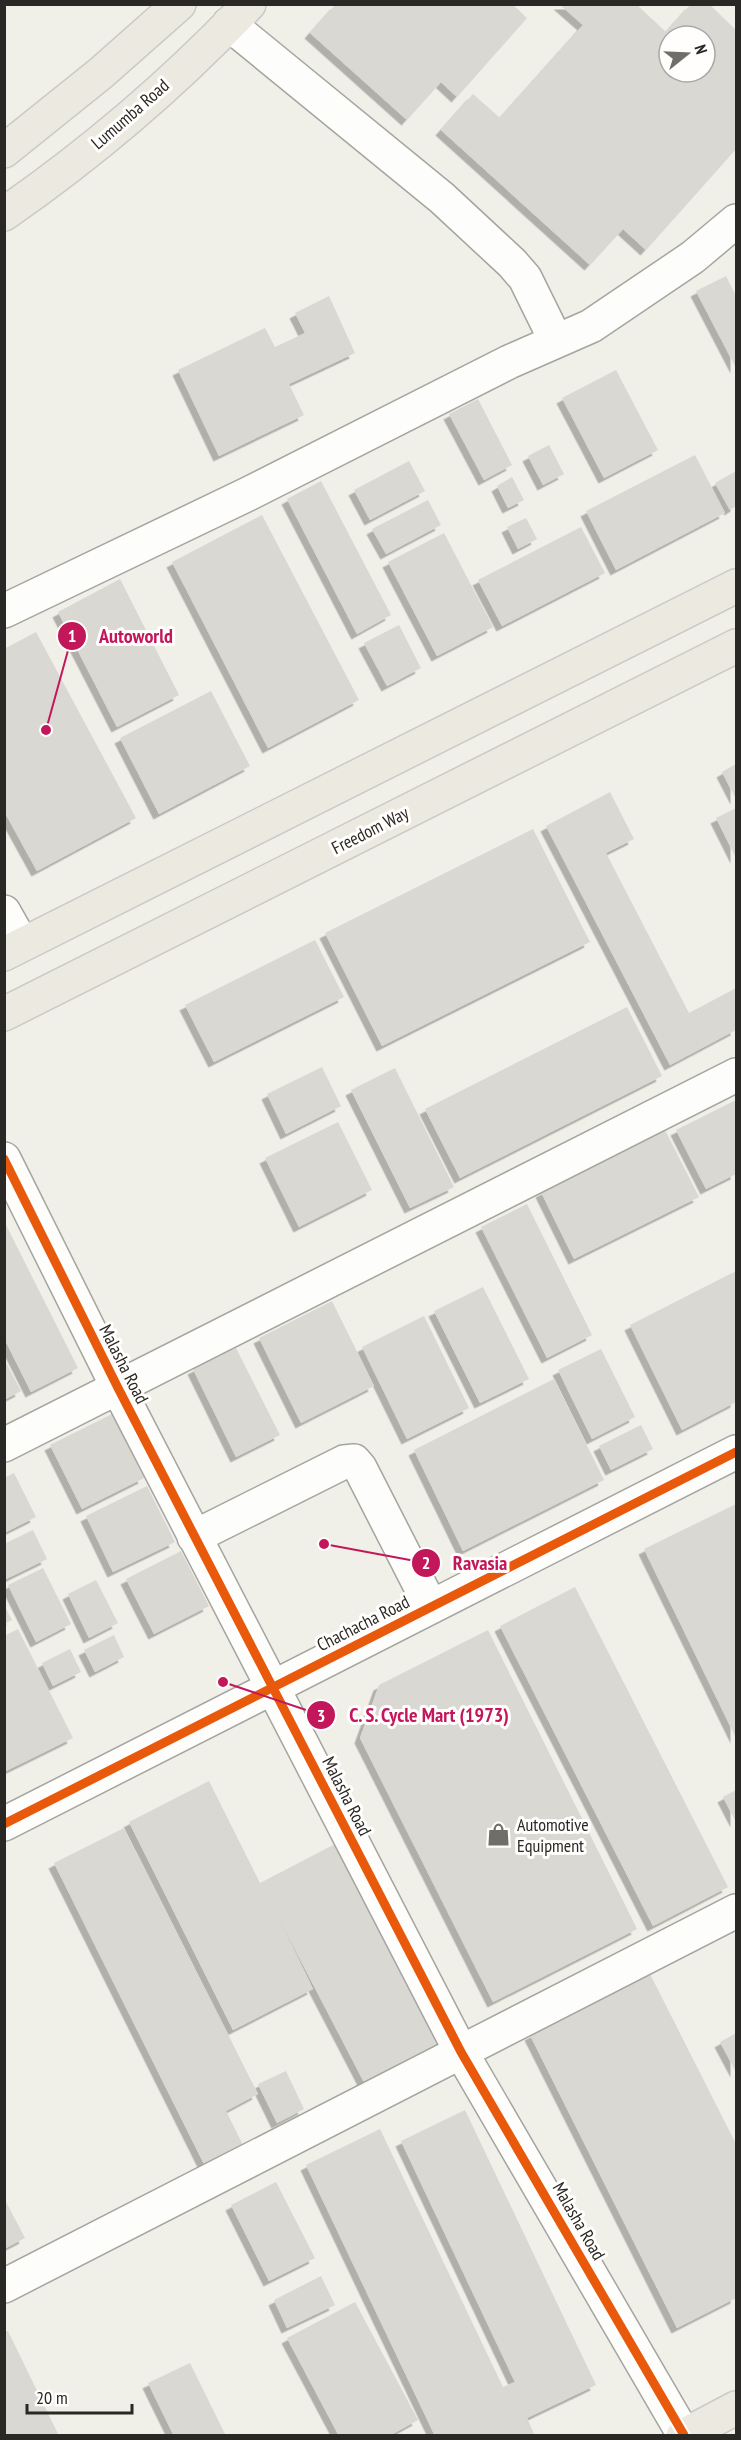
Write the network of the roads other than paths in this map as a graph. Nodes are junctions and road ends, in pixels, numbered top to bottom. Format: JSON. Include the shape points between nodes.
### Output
{"nodes":[{"id":1,"x":179,"y":4,"type":"edge"},
{"id":2,"x":239,"y":14,"type":"edge"},
{"id":3,"x":4,"y":151,"type":"edge"},
{"id":4,"x":4,"y":214,"type":"edge"},
{"id":5,"x":736,"y":221,"type":"edge"},
{"id":6,"x":556,"y":341,"type":"junction"},
{"id":7,"x":736,"y":586,"type":"edge"},
{"id":8,"x":4,"y":611,"type":"edge"},
{"id":9,"x":736,"y":646,"type":"edge"},
{"id":10,"x":4,"y":912,"type":"edge"},
{"id":11,"x":13,"y":949,"type":"edge"},
{"id":12,"x":4,"y":1014,"type":"edge"},
{"id":13,"x":736,"y":1075,"type":"edge"},
{"id":14,"x":4,"y":1158,"type":"edge"},
{"id":15,"x":117,"y":1388,"type":"junction"},
{"id":16,"x":4,"y":1445,"type":"edge"},
{"id":17,"x":736,"y":1452,"type":"edge"},
{"id":18,"x":194,"y":1537,"type":"junction"},
{"id":19,"x":431,"y":1607,"type":"junction"},
{"id":20,"x":272,"y":1688,"type":"junction"},
{"id":21,"x":4,"y":1824,"type":"edge"},
{"id":22,"x":736,"y":1911,"type":"edge"},
{"id":23,"x":461,"y":2052,"type":"junction"},
{"id":24,"x":4,"y":2286,"type":"edge"},
{"id":25,"x":736,"y":2408,"type":"edge"},
{"id":26,"x":683,"y":2435,"type":"edge"}],
"edges":[{"from":1,"to":3,"type":"main road","via":[[110,66]]},
{"from":2,"to":4,"type":"main road","name":"Lumumba Road","via":[[134,113]]},
{"from":2,"to":6,"type":"street","via":[[512,263],[525,278]]},
{"from":5,"to":6,"type":"street","via":[[642,293],[591,326]]},
{"from":6,"to":8,"type":"street"},
{"from":7,"to":11,"type":"main road"},
{"from":9,"to":12,"type":"main road","name":"Freedom Way"},
{"from":10,"to":11,"type":"street"},
{"from":13,"to":15,"type":"street"},
{"from":14,"to":15,"type":"street","name":"Malasha Road"},
{"from":15,"to":16,"type":"street"},
{"from":15,"to":18,"type":"street","name":"Malasha Road"},
{"from":17,"to":19,"type":"street","name":"Chachacha Road"},
{"from":18,"to":19,"type":"street","via":[[344,1462],[354,1461]]},
{"from":18,"to":20,"type":"street","name":"Malasha Road"},
{"from":19,"to":20,"type":"street","name":"Chachacha Road"},
{"from":20,"to":21,"type":"street","name":"Chachacha Road"},
{"from":20,"to":23,"type":"street","name":"Malasha Road"},
{"from":22,"to":23,"type":"street"},
{"from":23,"to":24,"type":"street"},
{"from":23,"to":26,"type":"street","name":"Malasha Road"},
{"from":25,"to":26,"type":"main road"}]}
